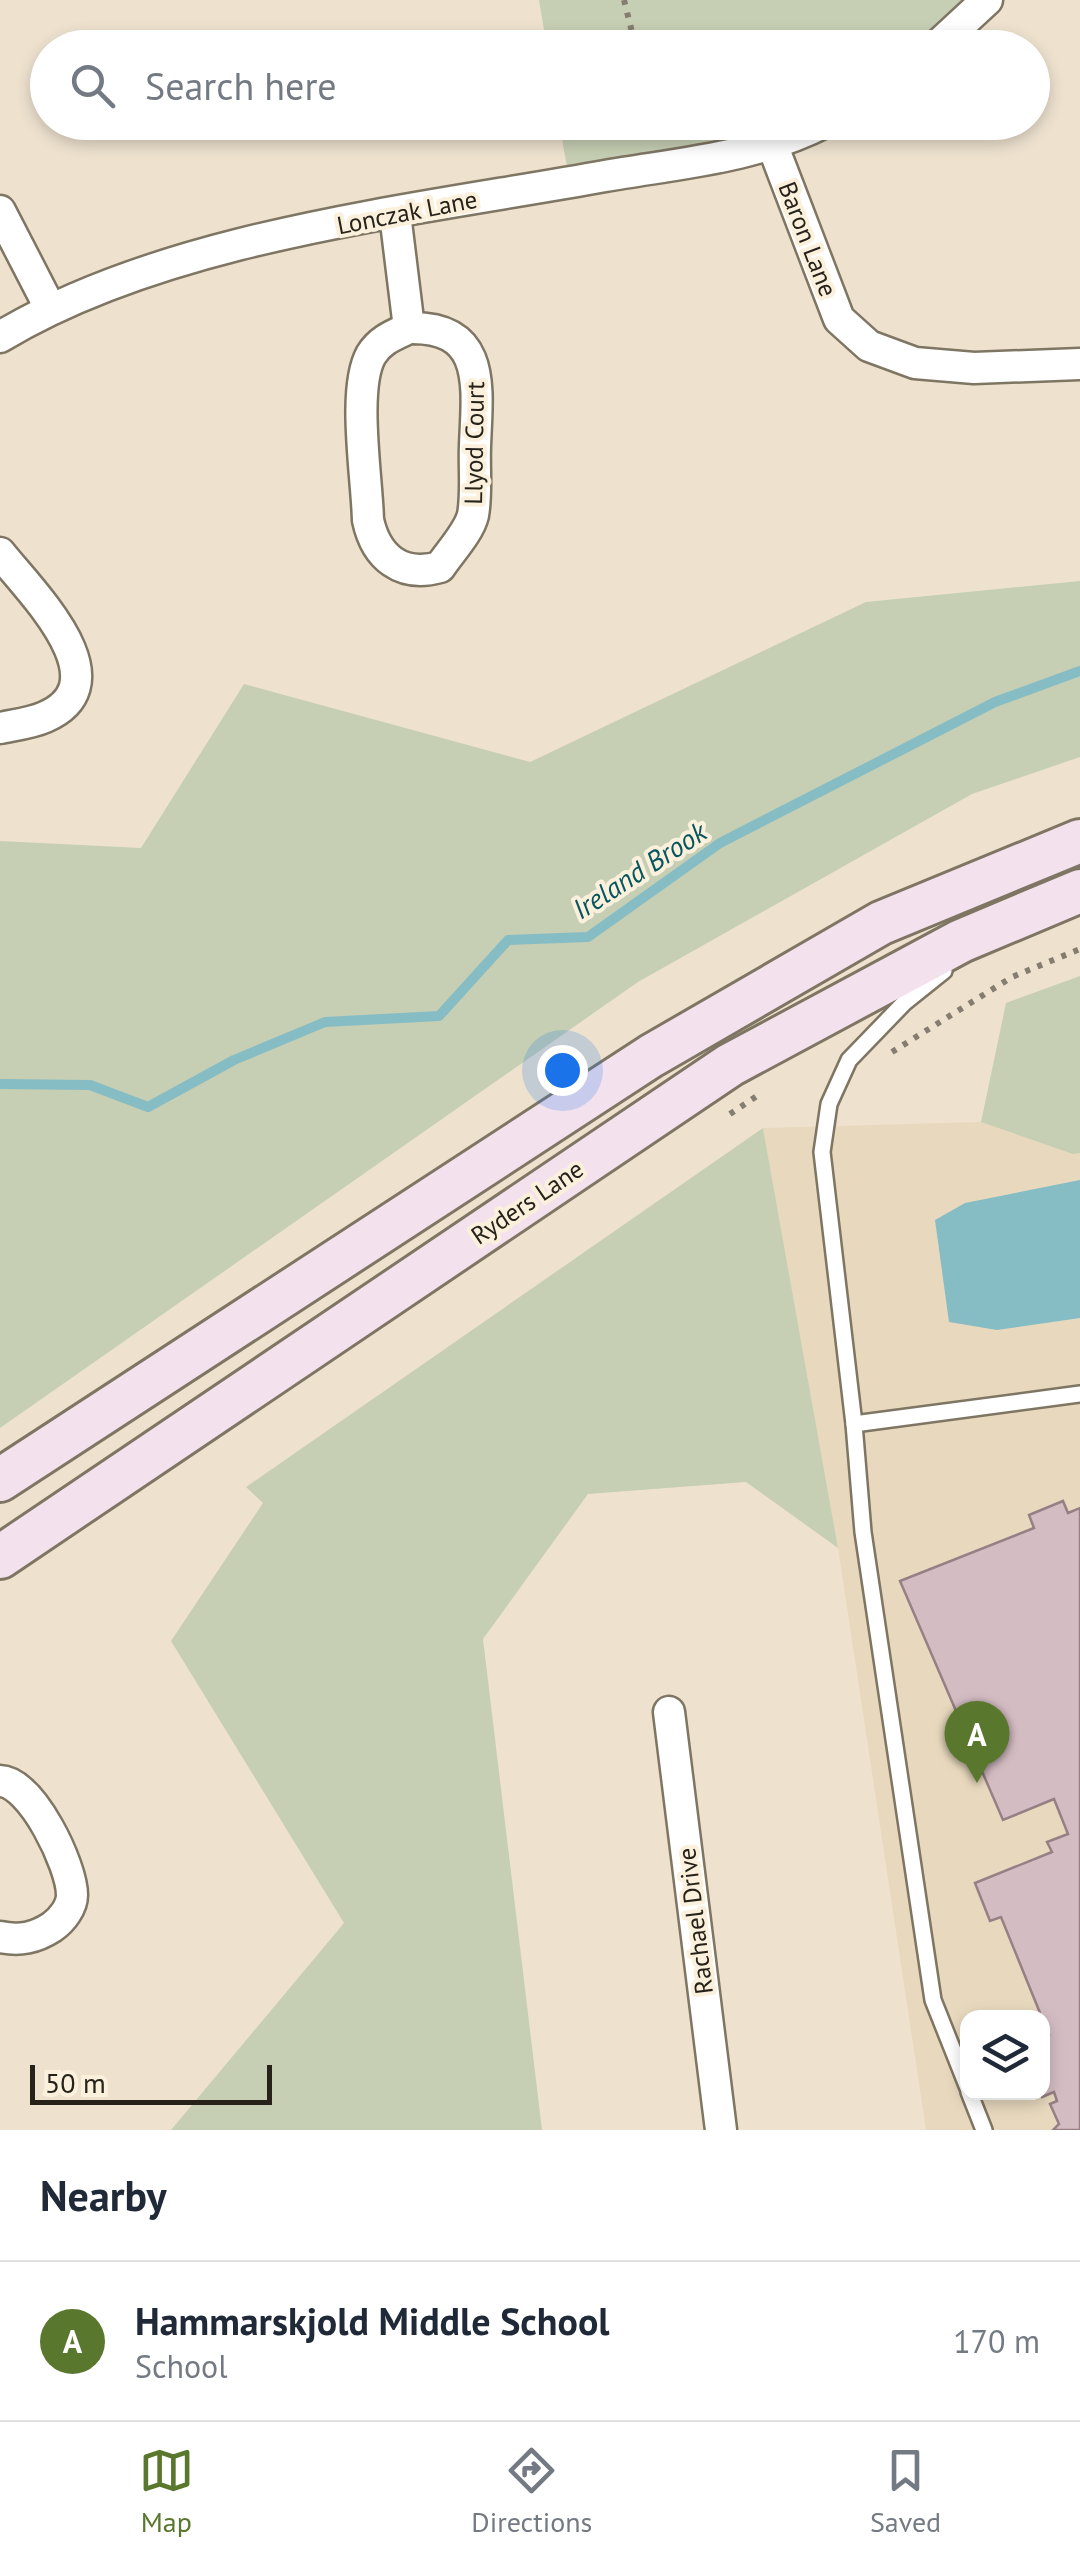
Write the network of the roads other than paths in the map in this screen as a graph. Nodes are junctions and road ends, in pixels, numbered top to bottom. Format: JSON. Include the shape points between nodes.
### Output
{"nodes":[{"id":1,"x":987,"y":0,"type":"edge"},
{"id":2,"x":954,"y":30,"type":"edge"},
{"id":3,"x":781,"y":140,"type":"edge"},
{"id":4,"x":772,"y":144,"type":"junction"},
{"id":5,"x":0,"y":211,"type":"edge"},
{"id":6,"x":396,"y":214,"type":"junction"},
{"id":7,"x":50,"y":308,"type":"junction"},
{"id":8,"x":409,"y":328,"type":"junction"},
{"id":9,"x":0,"y":337,"type":"edge"},
{"id":10,"x":1080,"y":364,"type":"edge"},
{"id":11,"x":0,"y":553,"type":"edge"},
{"id":12,"x":0,"y":728,"type":"edge"},
{"id":13,"x":1080,"y":841,"type":"edge"},
{"id":14,"x":1080,"y":891,"type":"edge"},
{"id":15,"x":1004,"y":923,"type":"junction"},
{"id":16,"x":1080,"y":1394,"type":"edge"},
{"id":17,"x":854,"y":1424,"type":"junction"},
{"id":18,"x":0,"y":1480,"type":"edge"},
{"id":19,"x":0,"y":1557,"type":"edge"},
{"id":20,"x":669,"y":1712,"type":"dead end"},
{"id":21,"x":0,"y":1781,"type":"edge"},
{"id":22,"x":0,"y":1937,"type":"edge"},
{"id":23,"x":960,"y":2069,"type":"edge"},
{"id":24,"x":972,"y":2100,"type":"edge"},
{"id":25,"x":720,"y":2130,"type":"edge"},
{"id":26,"x":984,"y":2130,"type":"edge"}],
"edges":[{"from":1,"to":2,"type":"street"},
{"from":3,"to":4,"type":"street","name":"Lonczak Lane"},
{"from":4,"to":6,"type":"street","name":"Lonczak Lane","via":[[716,160]]},
{"from":4,"to":10,"type":"street","name":"Baron Lane","via":[[839,319],[869,346],[914,362],[974,368]]},
{"from":5,"to":7,"type":"street"},
{"from":6,"to":7,"type":"street","name":"Lonczak Lane","via":[[154,270]]},
{"from":6,"to":8,"type":"street"},
{"from":7,"to":9,"type":"street","name":"Lonczak Lane"},
{"from":8,"to":8,"type":"street","name":"Llyod Court","via":[[450,336],[478,375],[472,518],[440,567],[426,571],[386,558],[368,520],[363,374],[386,338]]},
{"from":11,"to":12,"type":"street","via":[[66,638],[78,668],[62,706],[45,718]]},
{"from":13,"to":18,"type":"main road","via":[[882,923],[651,1056]]},
{"from":14,"to":15,"type":"main road","name":"Ryders Lane"},
{"from":15,"to":17,"type":"lane","via":[[904,1003],[849,1060],[829,1104],[822,1152]]},
{"from":15,"to":19,"type":"main road","name":"Ryders Lane","via":[[730,1065]]},
{"from":16,"to":17,"type":"lane"},
{"from":17,"to":23,"type":"lane","via":[[863,1532],[933,2000]]},
{"from":20,"to":25,"type":"street","name":"Rachael Drive"},
{"from":21,"to":22,"type":"street","via":[[24,1792],[39,1812],[70,1874],[73,1900],[40,1935]]},
{"from":24,"to":26,"type":"lane"}]}
